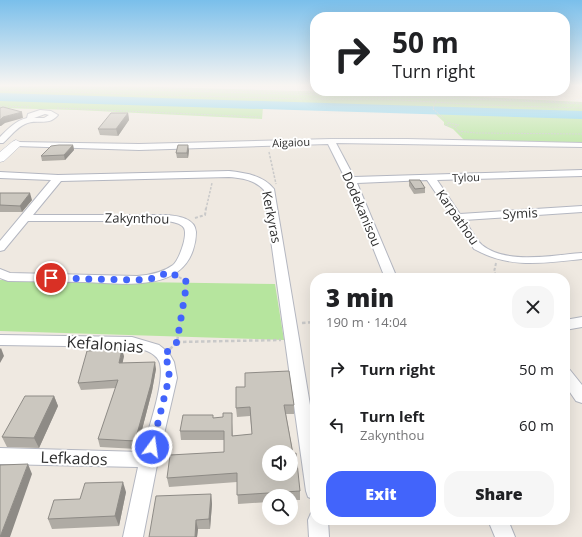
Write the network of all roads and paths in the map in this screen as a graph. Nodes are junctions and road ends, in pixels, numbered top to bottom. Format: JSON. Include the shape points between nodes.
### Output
{"nodes":[{"id":1,"x":101,"y":110,"type":"edge"},
{"id":2,"x":434,"y":110,"type":"edge"},
{"id":3,"x":261,"y":117,"type":"dead end"},
{"id":4,"x":30,"y":119,"type":"dead end"},
{"id":5,"x":450,"y":122,"type":"junction"},
{"id":6,"x":458,"y":131,"type":"dead end"},
{"id":7,"x":582,"y":134,"type":"edge"},
{"id":8,"x":331,"y":141,"type":"junction"},
{"id":9,"x":0,"y":142,"type":"edge"},
{"id":10,"x":266,"y":143,"type":"junction"},
{"id":11,"x":16,"y":144,"type":"junction"},
{"id":12,"x":582,"y":145,"type":"edge"},
{"id":13,"x":0,"y":158,"type":"edge"},
{"id":14,"x":582,"y":173,"type":"edge"},
{"id":15,"x":214,"y":174,"type":"junction"},
{"id":16,"x":0,"y":175,"type":"edge"},
{"id":17,"x":58,"y":178,"type":"junction"},
{"id":18,"x":431,"y":179,"type":"junction"},
{"id":19,"x":351,"y":180,"type":"junction"},
{"id":20,"x":267,"y":187,"type":"junction"},
{"id":21,"x":582,"y":209,"type":"edge"},
{"id":22,"x":458,"y":217,"type":"junction"},
{"id":23,"x":25,"y":218,"type":"junction"},
{"id":24,"x":184,"y":222,"type":"junction"},
{"id":25,"x":0,"y":248,"type":"edge"},
{"id":26,"x":582,"y":256,"type":"edge"},
{"id":27,"x":497,"y":257,"type":"junction"},
{"id":28,"x":170,"y":272,"type":"junction"},
{"id":29,"x":0,"y":273,"type":"edge"},
{"id":30,"x":389,"y":273,"type":"edge"},
{"id":31,"x":495,"y":273,"type":"edge"},
{"id":32,"x":582,"y":322,"type":"edge"},
{"id":33,"x":570,"y":323,"type":"edge"},
{"id":34,"x":0,"y":340,"type":"edge"},
{"id":35,"x":292,"y":340,"type":"junction"},
{"id":36,"x":177,"y":342,"type":"junction"},
{"id":37,"x":164,"y":355,"type":"junction"},
{"id":38,"x":570,"y":381,"type":"edge"},
{"id":39,"x":582,"y":397,"type":"edge"},
{"id":40,"x":0,"y":456,"type":"edge"},
{"id":41,"x":310,"y":458,"type":"edge"},
{"id":42,"x":149,"y":460,"type":"junction"},
{"id":43,"x":318,"y":525,"type":"edge"},
{"id":44,"x":500,"y":525,"type":"edge"},
{"id":45,"x":133,"y":537,"type":"edge"},
{"id":46,"x":319,"y":537,"type":"edge"},
{"id":47,"x":505,"y":537,"type":"edge"}],
"edges":[{"from":1,"to":3,"type":"path"},
{"from":2,"to":5,"type":"path","bridge":true},
{"from":4,"to":9,"type":"street","via":[[19,124]]},
{"from":5,"to":5,"type":"path","via":[[457,124],[459,125],[454,127],[445,124]]},
{"from":6,"to":7,"type":"path"},
{"from":8,"to":10,"type":"street","name":"Aigaiou"},
{"from":8,"to":12,"type":"street","name":"Aigaiou"},
{"from":8,"to":19,"type":"street","name":"Dodekanisou"},
{"from":9,"to":11,"type":"street","name":"Aigaiou"},
{"from":10,"to":11,"type":"street","name":"Aigaiou","via":[[139,147]]},
{"from":10,"to":20,"type":"path","via":[[277,184]]},
{"from":11,"to":13,"type":"street"},
{"from":14,"to":18,"type":"street","name":"Tylou"},
{"from":15,"to":17,"type":"street","name":"Kerkyras"},
{"from":15,"to":20,"type":"street","name":"Kerkyras","via":[[247,176]]},
{"from":15,"to":24,"type":"path","via":[[205,215]]},
{"from":16,"to":17,"type":"street","name":"Kerkyras"},
{"from":17,"to":23,"type":"street"},
{"from":18,"to":19,"type":"street","name":"Tylou"},
{"from":18,"to":22,"type":"street","name":"Karpathou"},
{"from":19,"to":30,"type":"street","name":"Dodekanisou"},
{"from":20,"to":35,"type":"street","name":"Kerkyras"},
{"from":21,"to":22,"type":"street","name":"Symis"},
{"from":22,"to":27,"type":"street","name":"Karpathou","via":[[478,247]]},
{"from":23,"to":24,"type":"street","name":"Zakynthou","via":[[167,218]]},
{"from":23,"to":25,"type":"street"},
{"from":24,"to":28,"type":"street","name":"Zakynthou","via":[[191,233],[183,262]]},
{"from":26,"to":27,"type":"street","name":"Karpathou","via":[[521,260]]},
{"from":27,"to":31,"type":"path"},
{"from":28,"to":29,"type":"street","name":"Zakynthou","via":[[150,279],[137,280],[8,277]]},
{"from":28,"to":36,"type":"path","via":[[187,282]]},
{"from":32,"to":33,"type":"street"},
{"from":34,"to":37,"type":"street","name":"Kefalonias","via":[[132,342],[147,345]]},
{"from":35,"to":36,"type":"path"},
{"from":35,"to":41,"type":"street","name":"Kerkyras"},
{"from":36,"to":37,"type":"path"},
{"from":37,"to":42,"type":"street","via":[[169,366],[169,378]]},
{"from":38,"to":39,"type":"street"},
{"from":40,"to":42,"type":"street","name":"Lefkados"},
{"from":42,"to":45,"type":"street"},
{"from":43,"to":46,"type":"street"},
{"from":44,"to":47,"type":"street"}]}
